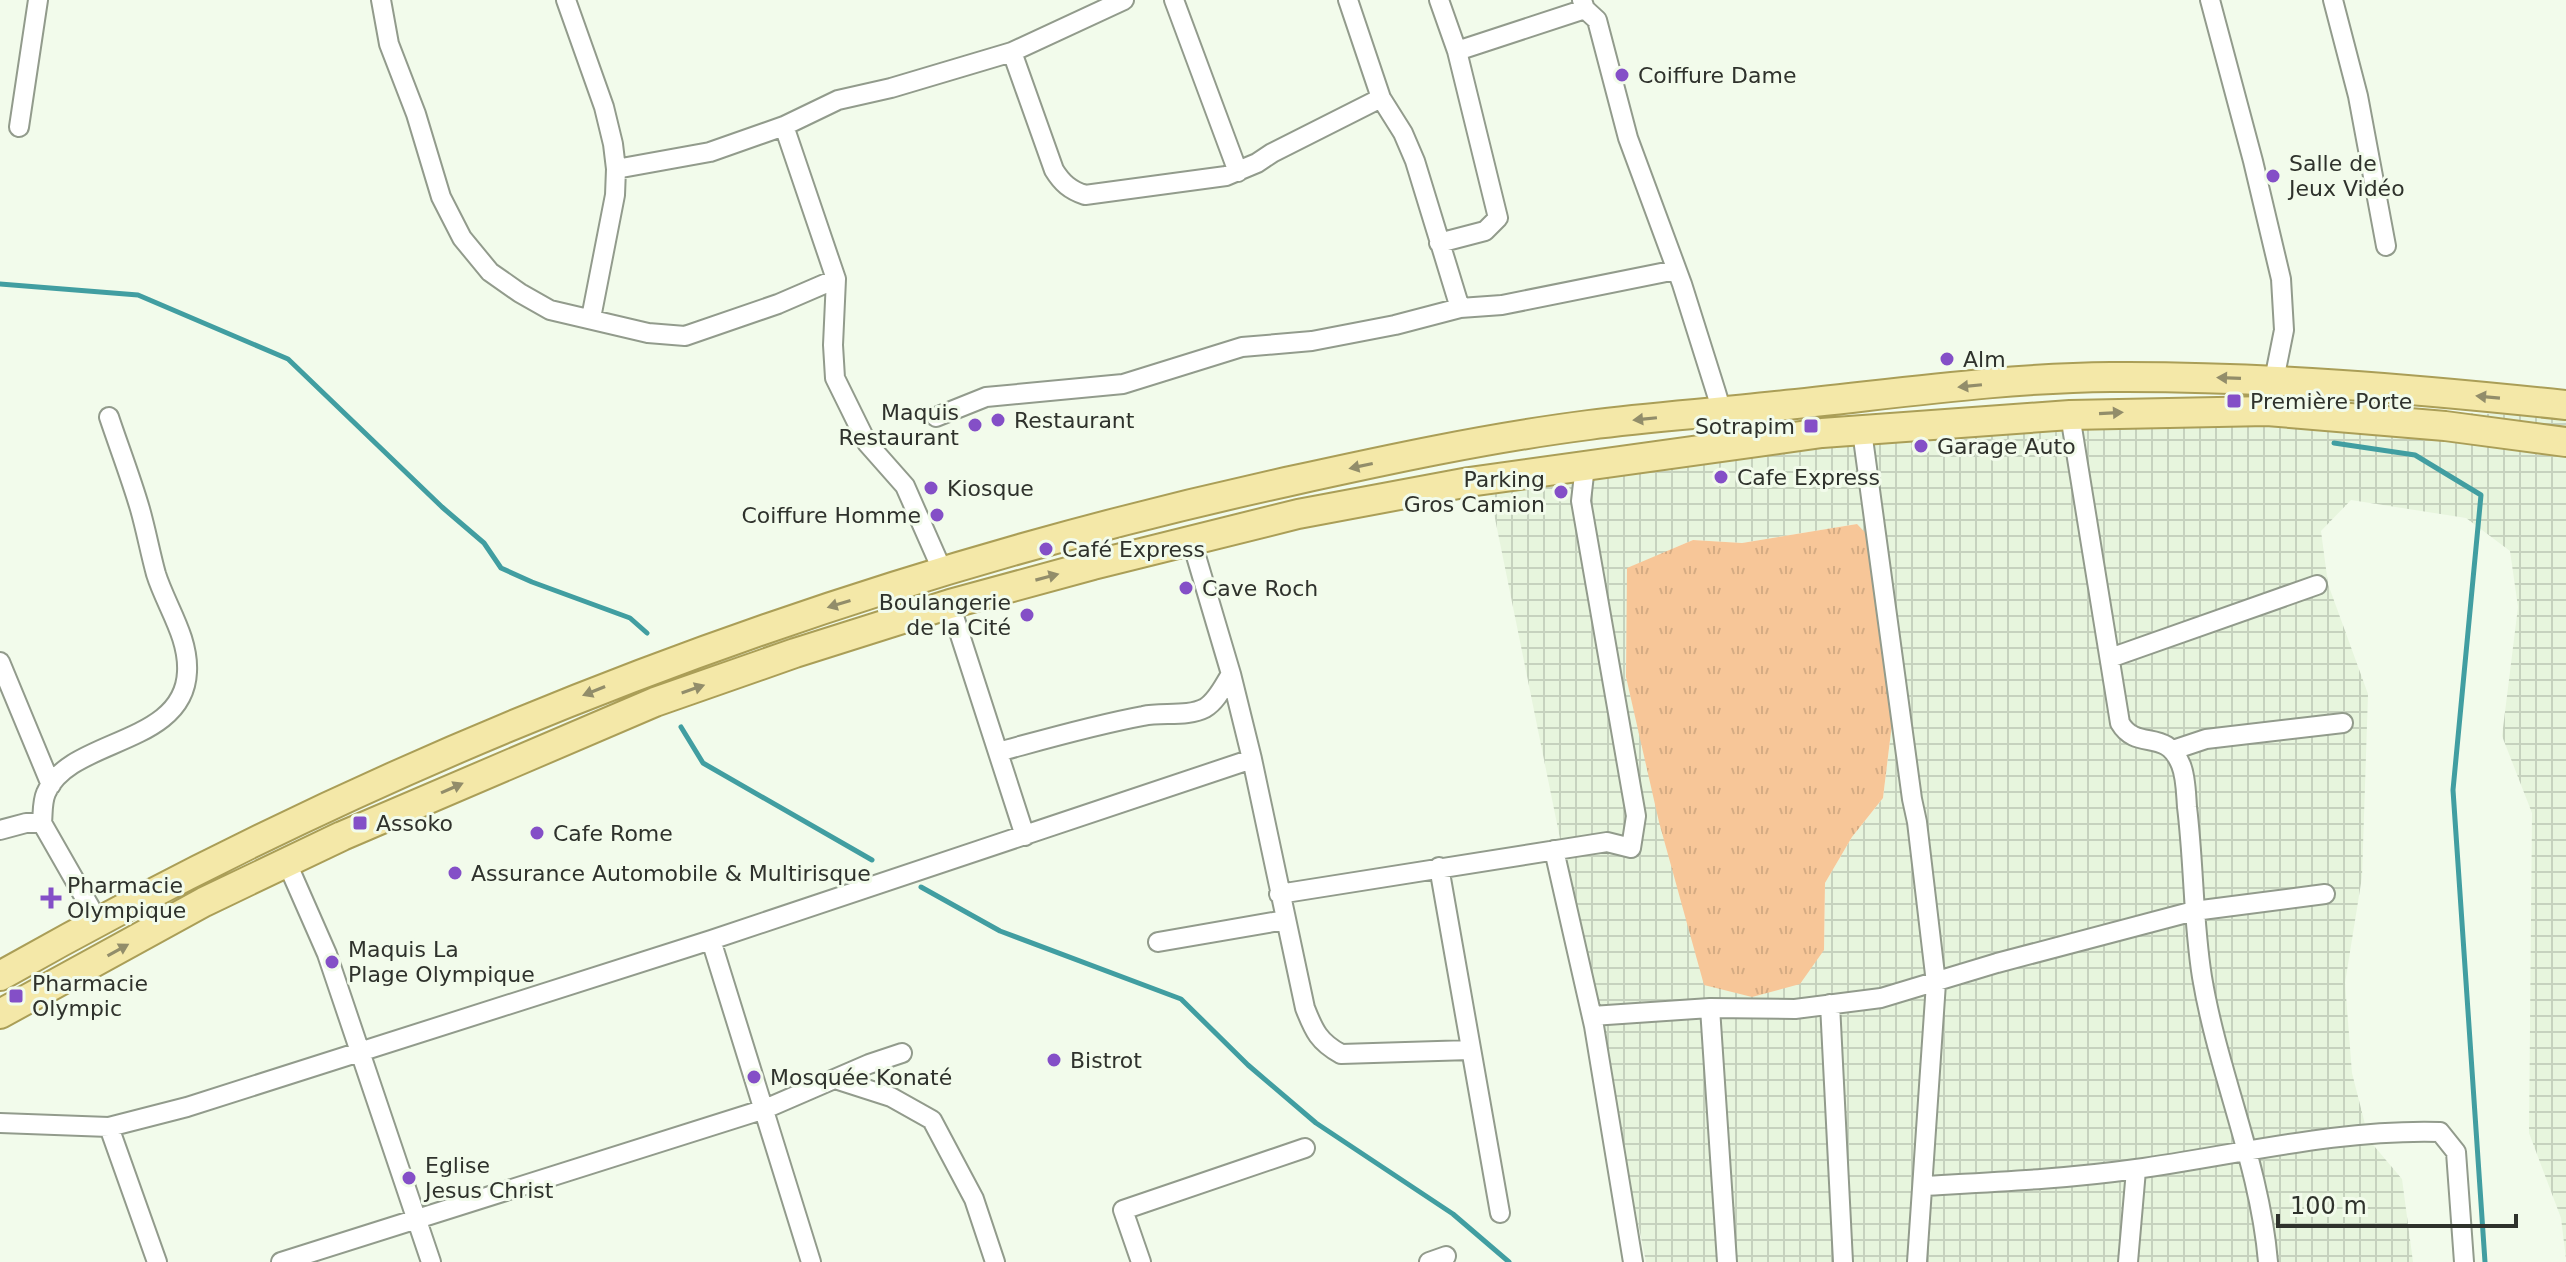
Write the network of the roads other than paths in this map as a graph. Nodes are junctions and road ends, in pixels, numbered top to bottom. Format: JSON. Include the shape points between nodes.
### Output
{"nodes":[{"id":1,"x":38,"y":0,"type":"edge"},
{"id":2,"x":381,"y":0,"type":"edge"},
{"id":3,"x":566,"y":0,"type":"edge"},
{"id":4,"x":1124,"y":0,"type":"edge"},
{"id":5,"x":1174,"y":0,"type":"edge"},
{"id":6,"x":1348,"y":0,"type":"edge"},
{"id":7,"x":1439,"y":0,"type":"edge"},
{"id":8,"x":2210,"y":0,"type":"edge"},
{"id":9,"x":2333,"y":0,"type":"edge"},
{"id":10,"x":1584,"y":5,"type":"edge"},
{"id":11,"x":1457,"y":51,"type":"junction"},
{"id":12,"x":1012,"y":52,"type":"junction"},
{"id":13,"x":1381,"y":98,"type":"junction"},
{"id":14,"x":784,"y":126,"type":"junction"},
{"id":15,"x":19,"y":127,"type":"dead end"},
{"id":16,"x":616,"y":169,"type":"junction"},
{"id":17,"x":1238,"y":172,"type":"junction"},
{"id":18,"x":1439,"y":243,"type":"junction"},
{"id":19,"x":2386,"y":246,"type":"dead end"},
{"id":20,"x":1676,"y":270,"type":"junction"},
{"id":21,"x":836,"y":279,"type":"junction"},
{"id":22,"x":1460,"y":308,"type":"junction"},
{"id":23,"x":591,"y":318,"type":"junction"},
{"id":24,"x":2274,"y":380,"type":"junction"},
{"id":25,"x":2566,"y":405,"type":"edge"},
{"id":26,"x":1722,"y":412,"type":"junction"},
{"id":27,"x":2070,"y":415,"type":"junction"},
{"id":28,"x":109,"y":417,"type":"dead end"},
{"id":29,"x":936,"y":417,"type":"dead end"},
{"id":30,"x":1862,"y":431,"type":"junction"},
{"id":31,"x":2566,"y":442,"type":"edge"},
{"id":32,"x":1727,"y":446,"type":"junction"},
{"id":33,"x":1585,"y":466,"type":"junction"},
{"id":34,"x":1191,"y":539,"type":"junction"},
{"id":35,"x":943,"y":572,"type":"junction"},
{"id":36,"x":2317,"y":585,"type":"dead end"},
{"id":37,"x":950,"y":604,"type":"junction"},
{"id":38,"x":2110,"y":658,"type":"junction"},
{"id":39,"x":0,"y":662,"type":"edge"},
{"id":40,"x":1231,"y":674,"type":"junction"},
{"id":41,"x":2343,"y":723,"type":"dead end"},
{"id":42,"x":2173,"y":750,"type":"junction"},
{"id":43,"x":998,"y":752,"type":"junction"},
{"id":44,"x":1252,"y":759,"type":"junction"},
{"id":45,"x":51,"y":785,"type":"junction"},
{"id":46,"x":42,"y":823,"type":"junction"},
{"id":47,"x":0,"y":830,"type":"edge"},
{"id":48,"x":1025,"y":836,"type":"junction"},
{"id":49,"x":1554,"y":850,"type":"junction"},
{"id":50,"x":287,"y":863,"type":"junction"},
{"id":51,"x":1439,"y":867,"type":"junction"},
{"id":52,"x":1279,"y":894,"type":"junction"},
{"id":53,"x":2325,"y":894,"type":"dead end"},
{"id":54,"x":2194,"y":911,"type":"junction"},
{"id":55,"x":1285,"y":920,"type":"junction"},
{"id":56,"x":98,"y":921,"type":"junction"},
{"id":57,"x":711,"y":940,"type":"junction"},
{"id":58,"x":1158,"y":942,"type":"dead end"},
{"id":59,"x":0,"y":976,"type":"edge"},
{"id":60,"x":1936,"y":983,"type":"junction"},
{"id":61,"x":1830,"y":1004,"type":"junction"},
{"id":62,"x":1710,"y":1008,"type":"junction"},
{"id":63,"x":0,"y":1014,"type":"edge"},
{"id":64,"x":1592,"y":1016,"type":"junction"},
{"id":65,"x":1470,"y":1050,"type":"junction"},
{"id":66,"x":360,"y":1053,"type":"junction"},
{"id":67,"x":902,"y":1053,"type":"dead end"},
{"id":68,"x":835,"y":1079,"type":"junction"},
{"id":69,"x":765,"y":1109,"type":"junction"},
{"id":70,"x":0,"y":1123,"type":"edge"},
{"id":71,"x":109,"y":1127,"type":"junction"},
{"id":72,"x":1305,"y":1148,"type":"dead end"},
{"id":73,"x":2246,"y":1151,"type":"junction"},
{"id":74,"x":2136,"y":1170,"type":"junction"},
{"id":75,"x":1923,"y":1186,"type":"junction"},
{"id":76,"x":1500,"y":1213,"type":"dead end"},
{"id":77,"x":416,"y":1218,"type":"junction"},
{"id":78,"x":157,"y":1262,"type":"edge"},
{"id":79,"x":281,"y":1262,"type":"edge"},
{"id":80,"x":431,"y":1262,"type":"edge"},
{"id":81,"x":811,"y":1262,"type":"edge"},
{"id":82,"x":995,"y":1262,"type":"edge"},
{"id":83,"x":1141,"y":1262,"type":"edge"},
{"id":84,"x":1633,"y":1262,"type":"edge"},
{"id":85,"x":1727,"y":1262,"type":"edge"},
{"id":86,"x":1843,"y":1262,"type":"edge"},
{"id":87,"x":1917,"y":1262,"type":"edge"},
{"id":88,"x":2128,"y":1262,"type":"edge"},
{"id":89,"x":2268,"y":1262,"type":"edge"},
{"id":90,"x":2464,"y":1262,"type":"edge"}],
"edges":[{"from":1,"to":15,"type":"street"},
{"from":2,"to":23,"type":"street","via":[[389,44],[441,197],[462,238],[490,272],[520,293],[550,310]]},
{"from":3,"to":16,"type":"street","via":[[604,107]]},
{"from":4,"to":12,"type":"street"},
{"from":5,"to":17,"type":"street"},
{"from":6,"to":13,"type":"street"},
{"from":7,"to":11,"type":"street"},
{"from":8,"to":24,"type":"street","via":[[2281,279],[2284,330]]},
{"from":9,"to":19,"type":"street","via":[[2358,96]]},
{"from":10,"to":11,"type":"street"},
{"from":10,"to":20,"type":"street","via":[[1597,20],[1628,138]]},
{"from":11,"to":18,"type":"street","via":[[1498,218],[1485,231]]},
{"from":12,"to":14,"type":"street","via":[[838,100]]},
{"from":12,"to":17,"type":"street","via":[[1054,170],[1075,191],[1085,195]]},
{"from":13,"to":17,"type":"street"},
{"from":13,"to":18,"type":"street","via":[[1415,161]]},
{"from":14,"to":16,"type":"street","via":[[710,152]]},
{"from":14,"to":21,"type":"street"},
{"from":16,"to":23,"type":"street"},
{"from":18,"to":22,"type":"street"},
{"from":20,"to":22,"type":"street","via":[[1502,305]]},
{"from":20,"to":26,"type":"street"},
{"from":21,"to":23,"type":"street","via":[[685,336],[648,333]]},
{"from":21,"to":35,"type":"street","via":[[835,378],[867,443],[905,486]]},
{"from":22,"to":29,"type":"street","via":[[1312,341],[1242,347],[1123,384],[986,397]]},
{"from":25,"to":24,"type":"main road","one_way":true},
{"from":24,"to":26,"type":"main road","one_way":true,"via":[[2023,381]]},
{"from":26,"to":32,"type":"street"},
{"from":26,"to":35,"type":"main road","one_way":true,"via":[[1587,425],[1358,466],[1171,507]]},
{"from":27,"to":30,"type":"main road"},
{"from":27,"to":31,"type":"main road","one_way":true,"via":[[2267,411]]},
{"from":27,"to":38,"type":"street"},
{"from":28,"to":45,"type":"street","via":[[181,637],[187,671],[183,693],[165,717],[75,763]]},
{"from":30,"to":32,"type":"main road"},
{"from":30,"to":60,"type":"street"},
{"from":32,"to":33,"type":"main road"},
{"from":33,"to":34,"type":"main road","via":[[1453,485]]},
{"from":33,"to":49,"type":"street","via":[[1581,501],[1636,816],[1631,848],[1607,842]]},
{"from":37,"to":34,"type":"main road","one_way":true},
{"from":34,"to":40,"type":"street"},
{"from":35,"to":56,"type":"main road","one_way":true,"via":[[784,621],[470,742],[273,831]]},
{"from":36,"to":38,"type":"street"},
{"from":37,"to":43,"type":"street"},
{"from":50,"to":37,"type":"main road","one_way":true,"via":[[655,702]]},
{"from":38,"to":42,"type":"street","via":[[2125,731]]},
{"from":39,"to":45,"type":"street"},
{"from":40,"to":43,"type":"street","via":[[1217,697],[1194,712],[1147,715]]},
{"from":40,"to":44,"type":"street"},
{"from":41,"to":42,"type":"street","via":[[2206,739]]},
{"from":42,"to":54,"type":"street","via":[[2182,767]]},
{"from":43,"to":48,"type":"street"},
{"from":44,"to":48,"type":"street"},
{"from":44,"to":52,"type":"street"},
{"from":45,"to":46,"type":"street"},
{"from":46,"to":47,"type":"street"},
{"from":46,"to":56,"type":"street"},
{"from":48,"to":57,"type":"street"},
{"from":49,"to":51,"type":"street"},
{"from":49,"to":64,"type":"street"},
{"from":63,"to":50,"type":"main road","one_way":true,"via":[[204,902]]},
{"from":50,"to":66,"type":"street","via":[[327,954]]},
{"from":51,"to":52,"type":"street"},
{"from":51,"to":65,"type":"street"},
{"from":52,"to":55,"type":"street"},
{"from":53,"to":54,"type":"street"},
{"from":54,"to":60,"type":"street"},
{"from":54,"to":73,"type":"street","via":[[2208,1015]]},
{"from":55,"to":58,"type":"street"},
{"from":55,"to":65,"type":"street","via":[[1305,1008],[1325,1045],[1351,1055]]},
{"from":56,"to":59,"type":"main road"},
{"from":57,"to":66,"type":"street"},
{"from":57,"to":69,"type":"street"},
{"from":60,"to":61,"type":"street","via":[[1881,998]]},
{"from":60,"to":75,"type":"street"},
{"from":61,"to":62,"type":"street"},
{"from":61,"to":86,"type":"street"},
{"from":62,"to":64,"type":"street"},
{"from":62,"to":85,"type":"street"},
{"from":64,"to":84,"type":"street"},
{"from":65,"to":76,"type":"street"},
{"from":66,"to":71,"type":"street"},
{"from":66,"to":77,"type":"street"},
{"from":67,"to":68,"type":"street"},
{"from":68,"to":69,"type":"street"},
{"from":68,"to":82,"type":"street","via":[[891,1097],[932,1120],[974,1199]]},
{"from":69,"to":77,"type":"street"},
{"from":69,"to":81,"type":"street"},
{"from":70,"to":71,"type":"street"},
{"from":71,"to":78,"type":"street"},
{"from":72,"to":83,"type":"street","via":[[1123,1210]]},
{"from":73,"to":74,"type":"street"},
{"from":73,"to":89,"type":"street"},
{"from":73,"to":90,"type":"street","via":[[2399,1131],[2440,1132],[2456,1152]]},
{"from":74,"to":75,"type":"street"},
{"from":74,"to":88,"type":"street"},
{"from":75,"to":87,"type":"street"},
{"from":77,"to":79,"type":"street"},
{"from":77,"to":80,"type":"street"}]}
